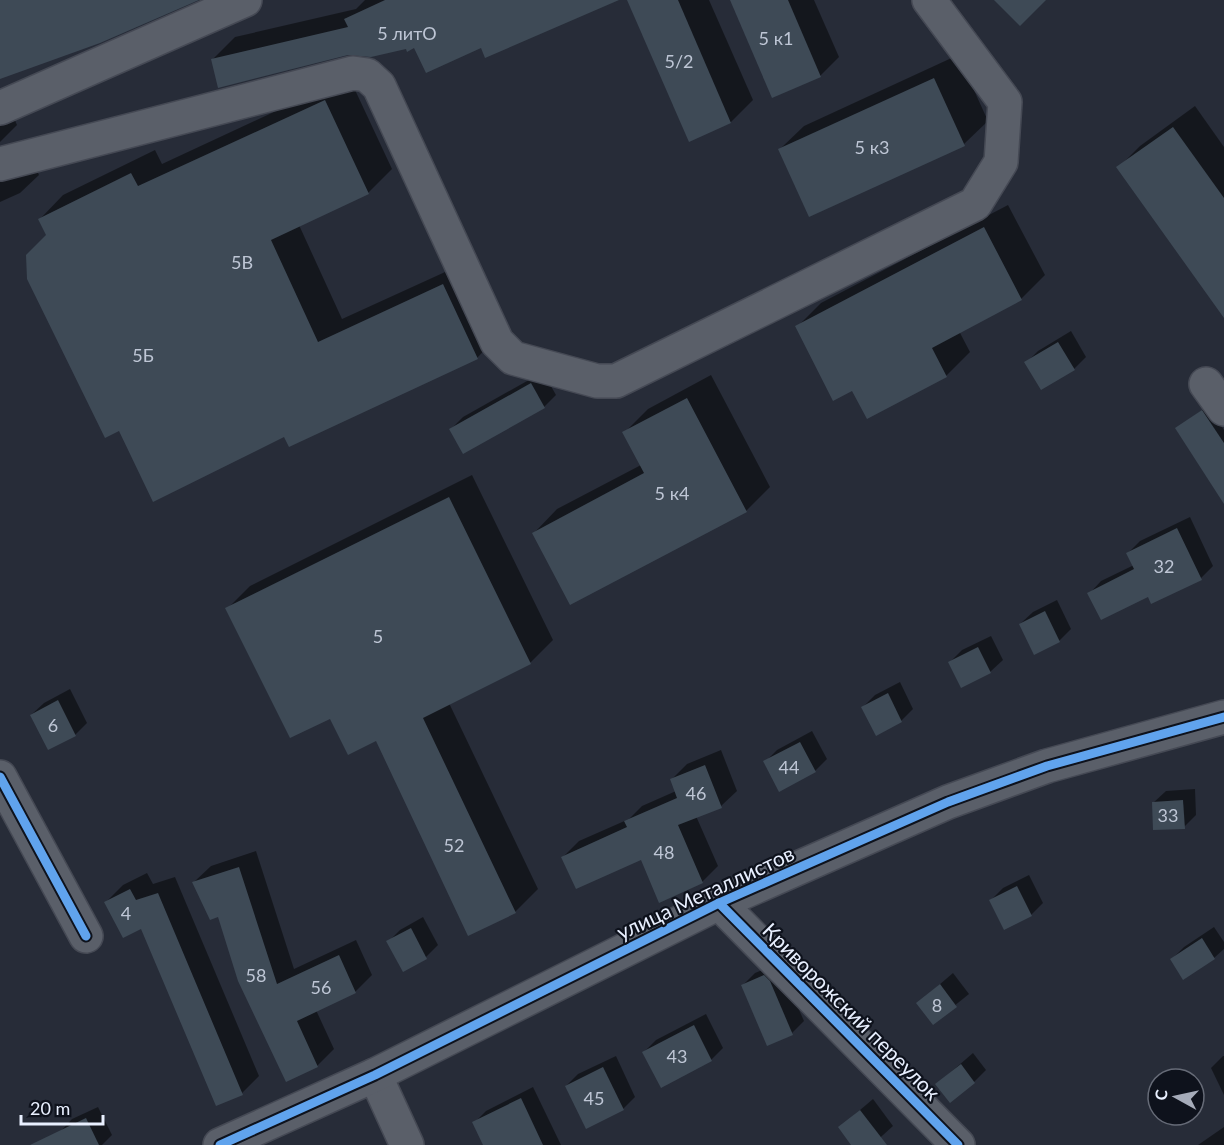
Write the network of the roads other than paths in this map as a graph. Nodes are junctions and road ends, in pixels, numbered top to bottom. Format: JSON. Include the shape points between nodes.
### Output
{"nodes":[{"id":1,"x":245,"y":0,"type":"edge"},
{"id":2,"x":929,"y":0,"type":"edge"},
{"id":3,"x":0,"y":108,"type":"edge"},
{"id":4,"x":0,"y":164,"type":"edge"},
{"id":5,"x":1224,"y":717,"type":"edge"},
{"id":6,"x":0,"y":777,"type":"edge"},
{"id":7,"x":719,"y":903,"type":"junction"},
{"id":8,"x":86,"y":936,"type":"dead end"},
{"id":9,"x":375,"y":1075,"type":"junction"},
{"id":10,"x":220,"y":1145,"type":"edge"},
{"id":11,"x":407,"y":1145,"type":"edge"},
{"id":12,"x":958,"y":1145,"type":"edge"}],
"edges":[{"from":1,"to":3,"type":"street"},
{"from":2,"to":4,"type":"street","via":[[1005,102],[1001,162],[975,204],[616,381],[597,381],[513,358],[497,342],[379,86],[367,75],[353,72]]},
{"from":5,"to":7,"type":"street","name":"улица Металлистов","via":[[1047,766],[948,802]]},
{"from":6,"to":8,"type":"street"},
{"from":7,"to":9,"type":"street","name":"улица Металлистов"},
{"from":7,"to":12,"type":"street","name":"Криворожский переулок"},
{"from":9,"to":10,"type":"street","name":"улица Металлистов"},
{"from":9,"to":11,"type":"street"}]}
